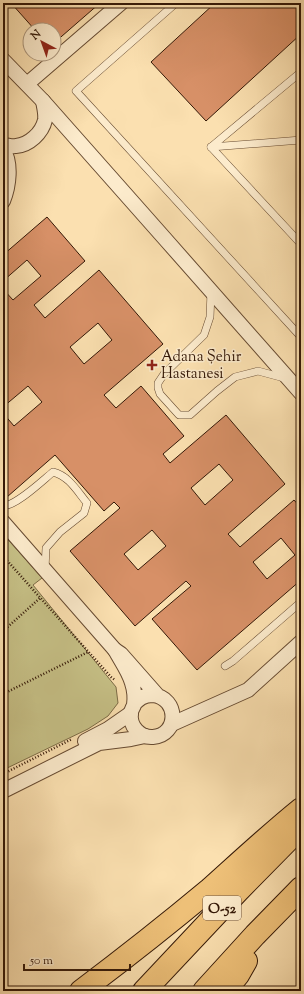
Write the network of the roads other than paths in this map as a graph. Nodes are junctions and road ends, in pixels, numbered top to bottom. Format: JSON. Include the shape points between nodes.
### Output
{"nodes":[{"id":1,"x":121,"y":3,"type":"edge"},
{"id":2,"x":176,"y":3,"type":"edge"},
{"id":3,"x":3,"y":60,"type":"edge"},
{"id":4,"x":301,"y":72,"type":"edge"},
{"id":5,"x":27,"y":84,"type":"junction"},
{"id":6,"x":43,"y":101,"type":"junction"},
{"id":7,"x":301,"y":140,"type":"edge"},
{"id":8,"x":3,"y":145,"type":"edge"},
{"id":9,"x":211,"y":147,"type":"junction"},
{"id":10,"x":3,"y":149,"type":"edge"},
{"id":11,"x":3,"y":201,"type":"edge"},
{"id":12,"x":301,"y":244,"type":"edge"},
{"id":13,"x":211,"y":290,"type":"junction"},
{"id":14,"x":301,"y":337,"type":"edge"},
{"id":15,"x":288,"y":379,"type":"junction"},
{"id":16,"x":301,"y":393,"type":"edge"},
{"id":17,"x":3,"y":506,"type":"edge"},
{"id":18,"x":3,"y":522,"type":"edge"},
{"id":19,"x":45,"y":570,"type":"junction"},
{"id":20,"x":301,"y":602,"type":"edge"},
{"id":21,"x":301,"y":642,"type":"edge"},
{"id":22,"x":115,"y":650,"type":"junction"},
{"id":23,"x":225,"y":666,"type":"dead end"},
{"id":24,"x":158,"y":696,"type":"junction"},
{"id":25,"x":132,"y":708,"type":"junction"},
{"id":26,"x":172,"y":724,"type":"junction"},
{"id":27,"x":145,"y":736,"type":"junction"},
{"id":28,"x":3,"y":783,"type":"edge"},
{"id":29,"x":3,"y":791,"type":"edge"},
{"id":30,"x":301,"y":809,"type":"edge"},
{"id":31,"x":301,"y":827,"type":"edge"},
{"id":32,"x":301,"y":888,"type":"edge"},
{"id":33,"x":270,"y":919,"type":"junction"},
{"id":34,"x":81,"y":991,"type":"edge"},
{"id":35,"x":144,"y":991,"type":"edge"},
{"id":36,"x":204,"y":991,"type":"edge"},
{"id":37,"x":225,"y":991,"type":"edge"}],
"edges":[{"from":1,"to":5,"type":"street"},
{"from":2,"to":14,"type":"lane","via":[[76,91]]},
{"from":3,"to":5,"type":"street"},
{"from":4,"to":9,"type":"lane"},
{"from":5,"to":6,"type":"street"},
{"from":6,"to":8,"type":"street","via":[[45,118],[42,128],[33,138],[15,147]]},
{"from":6,"to":13,"type":"street"},
{"from":7,"to":9,"type":"lane"},
{"from":9,"to":12,"type":"lane"},
{"from":10,"to":11,"type":"street","via":[[6,153],[8,177]]},
{"from":13,"to":15,"type":"street"},
{"from":13,"to":15,"type":"lane","via":[[210,317],[204,334],[164,374],[158,383],[160,394],[179,415],[190,415],[234,377],[258,371]]},
{"from":15,"to":16,"type":"street"},
{"from":17,"to":19,"type":"lane","via":[[20,499],[53,472],[70,481],[87,504],[84,513],[60,532],[46,548]]},
{"from":18,"to":19,"type":"street"},
{"from":19,"to":22,"type":"street"},
{"from":20,"to":23,"type":"lane"},
{"from":21,"to":26,"type":"street","via":[[248,690]]},
{"from":22,"to":24,"type":"street"},
{"from":22,"to":25,"type":"street","via":[[132,683]]},
{"from":24,"to":25,"type":"street","via":[[140,698]]},
{"from":24,"to":26,"type":"street","via":[[171,707]]},
{"from":25,"to":27,"type":"street","via":[[131,722],[135,729]]},
{"from":25,"to":28,"type":"street","via":[[101,733]]},
{"from":26,"to":27,"type":"street","via":[[159,736]]},
{"from":27,"to":29,"type":"street","via":[[99,743]]},
{"from":30,"to":34,"type":"highway","via":[[149,940]]},
{"from":31,"to":35,"type":"highway","number":"O-52"},
{"from":32,"to":33,"type":"highway","number":"O-52"},
{"from":33,"to":36,"type":"highway","number":"O-52"},
{"from":33,"to":37,"type":"highway","via":[[238,975]]}]}
